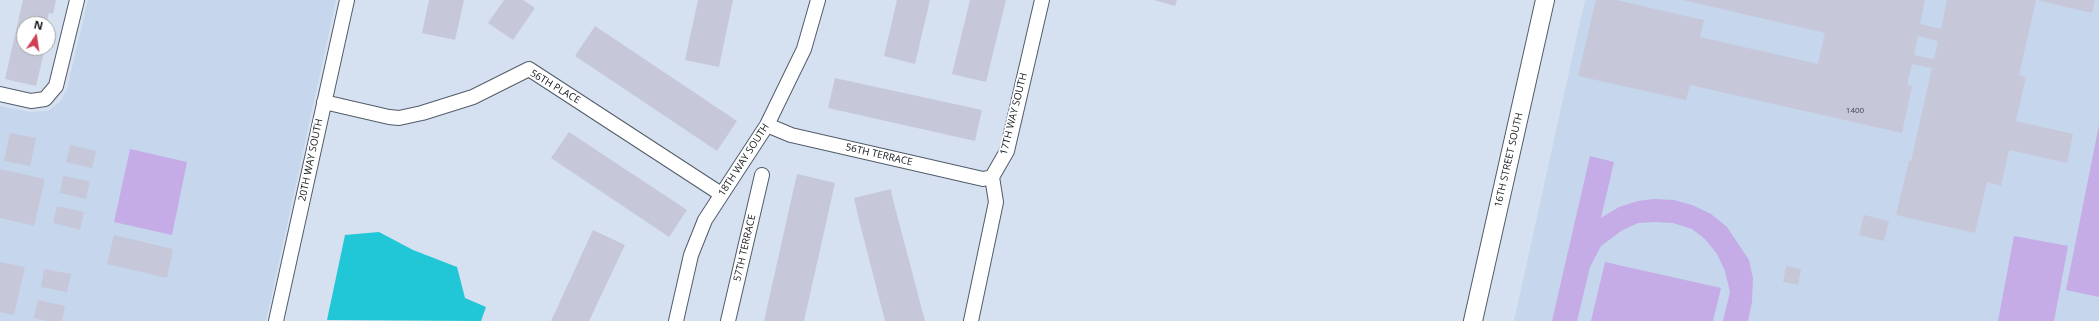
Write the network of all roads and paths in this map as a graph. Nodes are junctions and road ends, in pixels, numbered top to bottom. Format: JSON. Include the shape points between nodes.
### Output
{"nodes":[{"id":1,"x":77,"y":0,"type":"edge"},
{"id":2,"x":347,"y":0,"type":"edge"},
{"id":3,"x":818,"y":0,"type":"edge"},
{"id":4,"x":1042,"y":0,"type":"edge"},
{"id":5,"x":1545,"y":0,"type":"edge"},
{"id":6,"x":0,"y":94,"type":"edge"},
{"id":7,"x":324,"y":102,"type":"junction"},
{"id":8,"x":767,"y":125,"type":"junction"},
{"id":9,"x":762,"y":175,"type":"dead end"},
{"id":10,"x":992,"y":177,"type":"junction"},
{"id":11,"x":721,"y":194,"type":"junction"},
{"id":12,"x":276,"y":321,"type":"edge"},
{"id":13,"x":676,"y":321,"type":"edge"},
{"id":14,"x":728,"y":321,"type":"edge"},
{"id":15,"x":971,"y":321,"type":"edge"},
{"id":16,"x":1473,"y":321,"type":"edge"}],
"edges":[{"from":1,"to":6,"type":"street","via":[[56,86],[45,99],[31,101]]},
{"from":2,"to":7,"type":"street","name":"20TH WAY SOUTH"},
{"from":3,"to":8,"type":"street","name":"18TH WAY SOUTH","via":[[804,49]]},
{"from":4,"to":10,"type":"street","name":"17TH WAY SOUTH","via":[[1007,151]]},
{"from":5,"to":16,"type":"street","name":"16TH STREET SOUTH"},
{"from":7,"to":11,"type":"street","name":"56TH PLACE","via":[[398,118],[473,96],[529,69]]},
{"from":7,"to":12,"type":"street","name":"20TH WAY SOUTH"},
{"from":8,"to":10,"type":"street","name":"56TH TERRACE","via":[[791,135],[983,179]]},
{"from":8,"to":11,"type":"street","name":"18TH WAY SOUTH"},
{"from":9,"to":14,"type":"street","name":"57TH TERRACE"},
{"from":10,"to":15,"type":"street","via":[[996,202]]},
{"from":11,"to":13,"type":"street","name":"18TH WAY SOUTH","via":[[705,220],[691,256]]}]}
